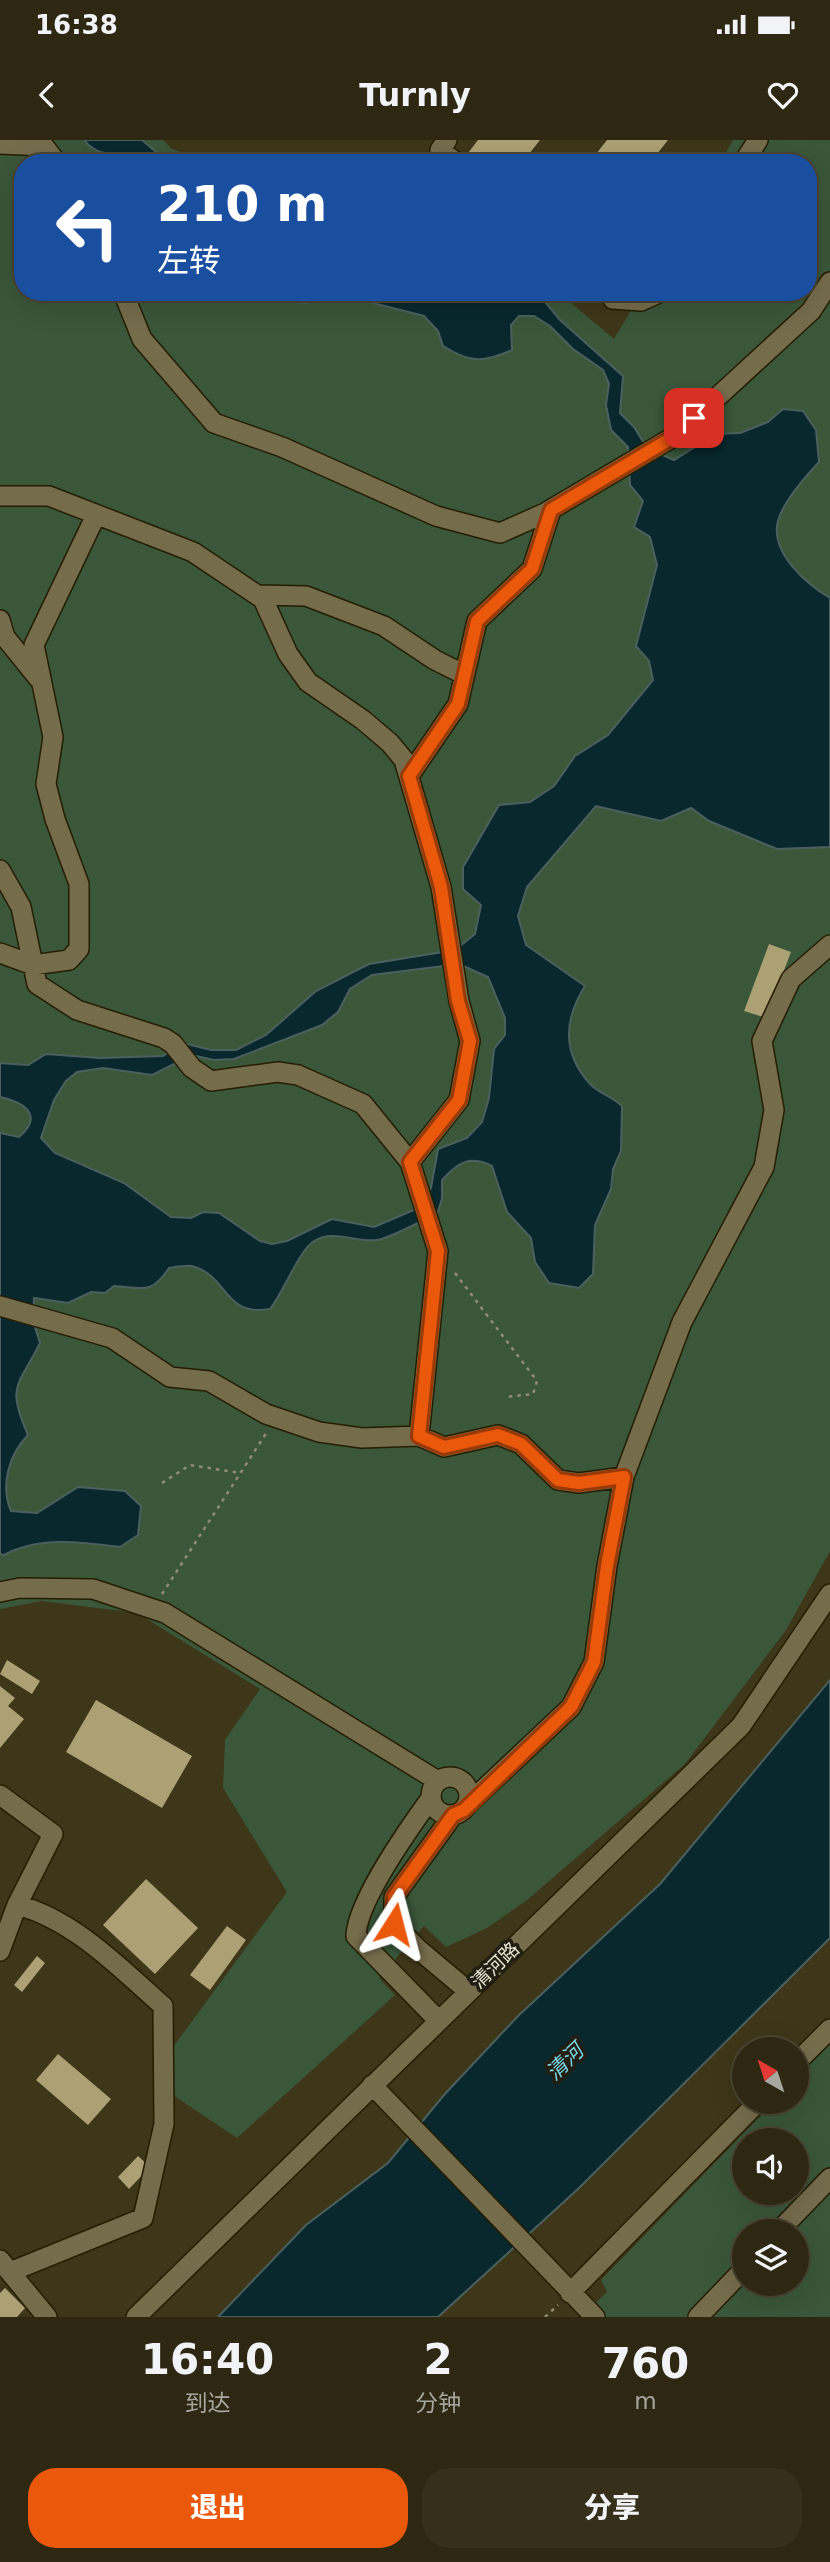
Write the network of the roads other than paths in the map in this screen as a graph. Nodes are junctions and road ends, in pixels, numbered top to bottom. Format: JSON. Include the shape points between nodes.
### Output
{"nodes":[{"id":1,"x":447,"y":140,"type":"edge"},
{"id":2,"x":0,"y":144,"type":"edge"},
{"id":3,"x":50,"y":154,"type":"edge"},
{"id":4,"x":445,"y":154,"type":"edge"},
{"id":5,"x":830,"y":282,"type":"edge"},
{"id":6,"x":127,"y":301,"type":"edge"},
{"id":7,"x":0,"y":496,"type":"edge"},
{"id":8,"x":551,"y":510,"type":"junction"},
{"id":9,"x":96,"y":515,"type":"junction"},
{"id":10,"x":257,"y":595,"type":"junction"},
{"id":11,"x":0,"y":620,"type":"edge"},
{"id":12,"x":463,"y":674,"type":"junction"},
{"id":13,"x":40,"y":680,"type":"junction"},
{"id":14,"x":409,"y":776,"type":"junction"},
{"id":15,"x":0,"y":870,"type":"edge"},
{"id":16,"x":830,"y":945,"type":"edge"},
{"id":17,"x":0,"y":953,"type":"edge"},
{"id":18,"x":33,"y":965,"type":"junction"},
{"id":19,"x":410,"y":1162,"type":"junction"},
{"id":20,"x":0,"y":1306,"type":"edge"},
{"id":21,"x":419,"y":1436,"type":"junction"},
{"id":22,"x":624,"y":1477,"type":"junction"},
{"id":23,"x":0,"y":1592,"type":"edge"},
{"id":24,"x":830,"y":1594,"type":"edge"},
{"id":25,"x":435,"y":1790,"type":"junction"},
{"id":26,"x":0,"y":1795,"type":"edge"},
{"id":27,"x":460,"y":1810,"type":"junction"},
{"id":28,"x":17,"y":1905,"type":"junction"},
{"id":29,"x":0,"y":1951,"type":"edge"},
{"id":30,"x":468,"y":1991,"type":"junction"},
{"id":31,"x":438,"y":2020,"type":"junction"},
{"id":32,"x":830,"y":2029,"type":"edge"},
{"id":33,"x":809,"y":2050,"type":"edge"},
{"id":34,"x":372,"y":2085,"type":"junction"},
{"id":35,"x":746,"y":2114,"type":"edge"},
{"id":36,"x":830,"y":2178,"type":"edge"},
{"id":37,"x":791,"y":2219,"type":"edge"},
{"id":38,"x":5,"y":2266,"type":"edge"},
{"id":39,"x":732,"y":2282,"type":"edge"},
{"id":40,"x":570,"y":2293,"type":"junction"},
{"id":41,"x":47,"y":2317,"type":"edge"},
{"id":42,"x":136,"y":2317,"type":"edge"},
{"id":43,"x":595,"y":2317,"type":"edge"},
{"id":44,"x":698,"y":2317,"type":"edge"}],
"edges":[{"from":1,"to":4,"type":"street","via":[[440,150]]},
{"from":2,"to":3,"type":"street","via":[[44,146]]},
{"from":5,"to":8,"type":"street","via":[[811,311],[675,436]]},
{"from":6,"to":8,"type":"street","via":[[142,339],[214,423],[282,447],[436,516],[500,533]]},
{"from":7,"to":9,"type":"street","via":[[50,496]]},
{"from":8,"to":12,"type":"street","via":[[532,569],[477,621]]},
{"from":9,"to":10,"type":"street","via":[[193,552]]},
{"from":9,"to":13,"type":"street","via":[[34,645]]},
{"from":10,"to":12,"type":"street","via":[[306,596],[384,626]]},
{"from":10,"to":14,"type":"street","via":[[264,599],[288,654],[308,682],[390,743],[404,760]]},
{"from":11,"to":13,"type":"street","via":[[5,636]]},
{"from":12,"to":14,"type":"street","via":[[458,704]]},
{"from":13,"to":18,"type":"street","via":[[53,737],[46,784],[79,884],[81,926],[79,948],[69,960]]},
{"from":14,"to":19,"type":"street","via":[[441,887],[458,1001],[470,1041],[459,1100]]},
{"from":15,"to":18,"type":"street","via":[[22,907]]},
{"from":16,"to":22,"type":"street","via":[[791,979],[762,1041],[774,1110],[764,1167],[682,1322]]},
{"from":17,"to":18,"type":"street"},
{"from":18,"to":19,"type":"street","via":[[37,984],[77,1010],[164,1038],[211,1081],[278,1072],[298,1074],[363,1104]]},
{"from":19,"to":21,"type":"street","via":[[438,1251]]},
{"from":20,"to":21,"type":"street","via":[[112,1338],[170,1377],[209,1381],[276,1418],[319,1432],[362,1438]]},
{"from":21,"to":22,"type":"street","via":[[444,1447],[498,1435],[521,1444],[558,1480],[579,1483]]},
{"from":22,"to":27,"type":"street","via":[[594,1662],[571,1707]]},
{"from":23,"to":25,"type":"street","via":[[93,1589],[165,1613]]},
{"from":24,"to":30,"type":"street","name":"清河路","via":[[741,1726]]},
{"from":25,"to":27,"type":"street","via":[[441,1813]]},
{"from":25,"to":27,"type":"street","via":[[450,1777],[463,1781],[469,1792]]},
{"from":25,"to":31,"type":"street","via":[[376,1885],[357,1922],[356,1936]]},
{"from":26,"to":28,"type":"street","via":[[53,1833]]},
{"from":27,"to":30,"type":"street","via":[[394,1897],[394,1924]]},
{"from":28,"to":29,"type":"street"},
{"from":28,"to":38,"type":"street","via":[[63,1926],[163,2006],[164,2123],[143,2218]]},
{"from":30,"to":31,"type":"street","name":"清河路"},
{"from":31,"to":34,"type":"street","name":"清河路"},
{"from":32,"to":33,"type":"street"},
{"from":34,"to":40,"type":"street"},
{"from":34,"to":42,"type":"street","name":"清河路"},
{"from":35,"to":40,"type":"street"},
{"from":36,"to":37,"type":"street"},
{"from":38,"to":41,"type":"street"},
{"from":39,"to":44,"type":"street"},
{"from":40,"to":43,"type":"street"}]}
